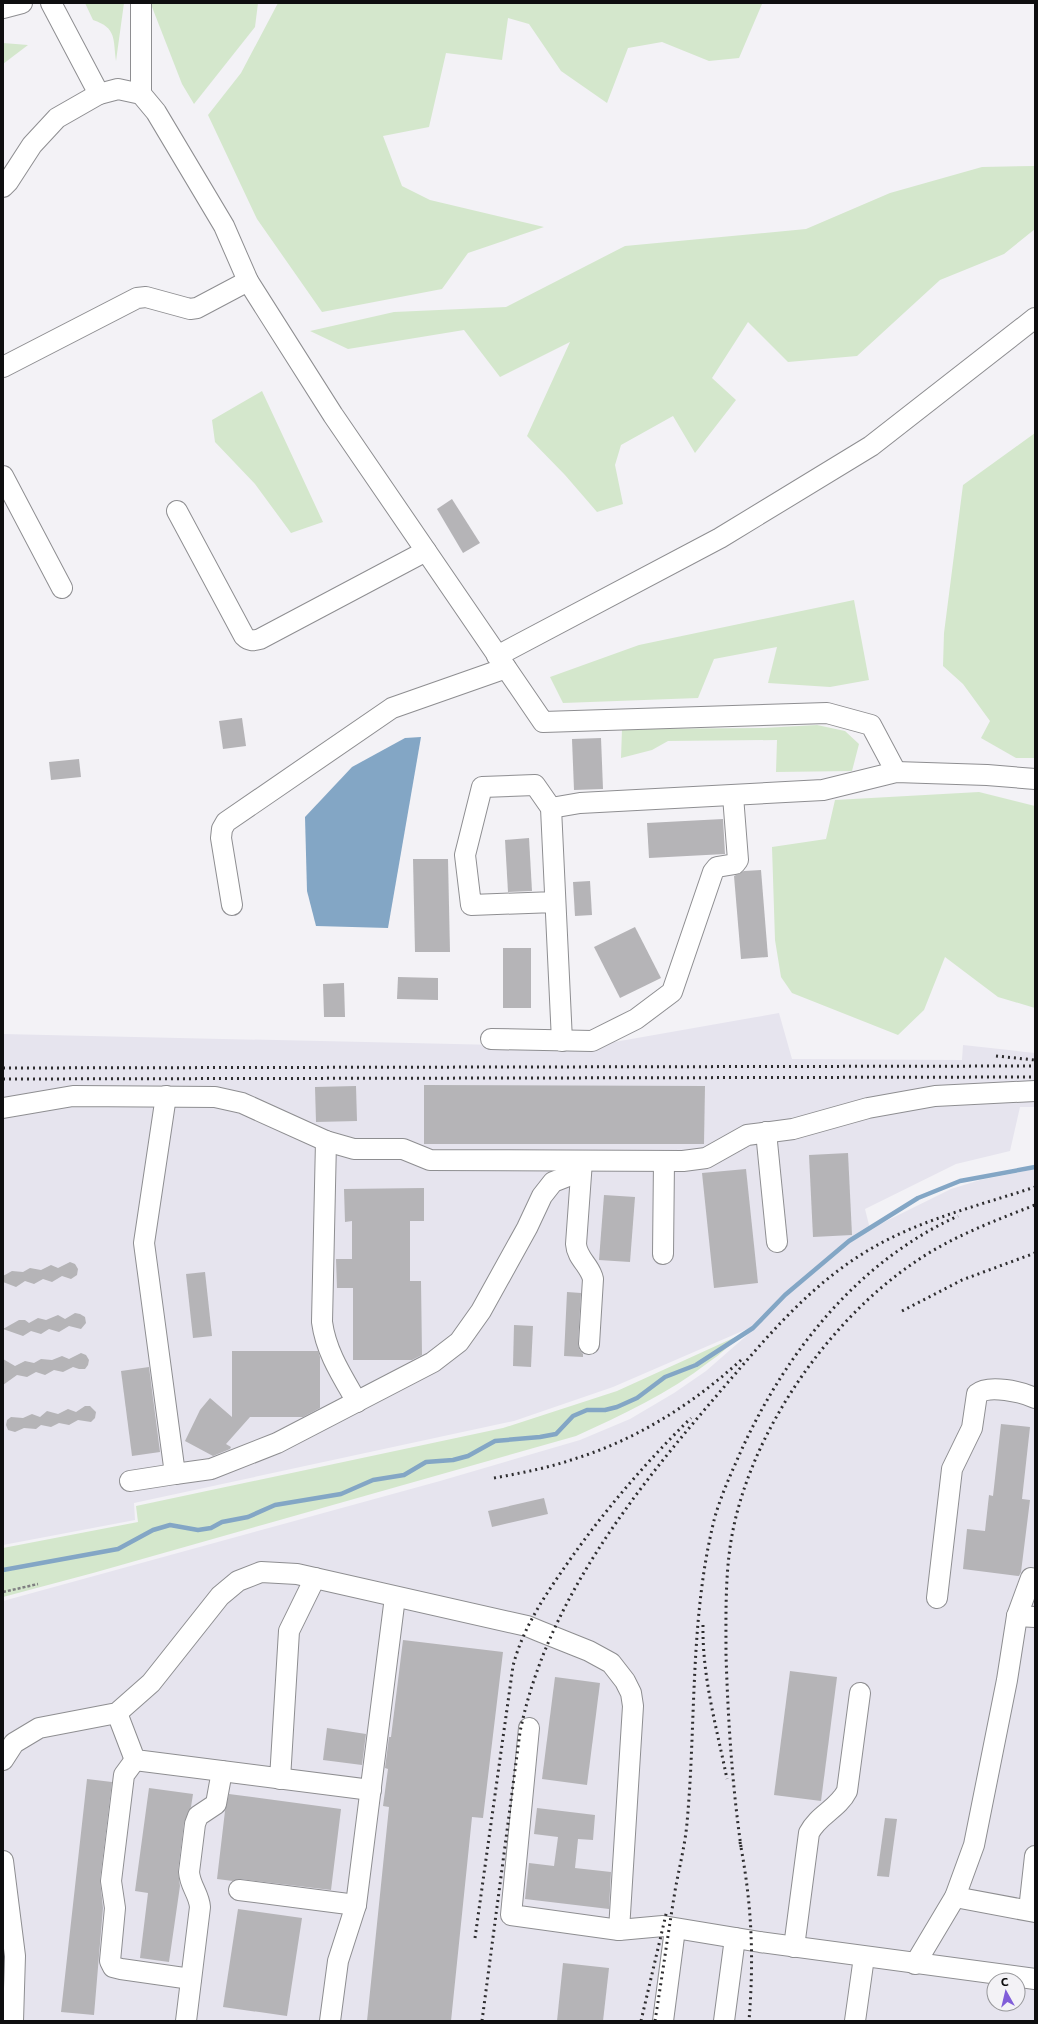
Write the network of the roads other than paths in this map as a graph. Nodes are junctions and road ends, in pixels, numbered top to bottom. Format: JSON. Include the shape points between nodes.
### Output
{"nodes":[{"id":1,"x":22,"y":3,"type":"edge"},
{"id":2,"x":51,"y":3,"type":"edge"},
{"id":3,"x":142,"y":3,"type":"edge"},
{"id":4,"x":3,"y":8,"type":"edge"},
{"id":5,"x":99,"y":94,"type":"junction"},
{"id":6,"x":141,"y":94,"type":"junction"},
{"id":7,"x":3,"y":187,"type":"edge"},
{"id":8,"x":248,"y":281,"type":"junction"},
{"id":9,"x":1035,"y":318,"type":"edge"},
{"id":10,"x":3,"y":367,"type":"edge"},
{"id":11,"x":3,"y":476,"type":"edge"},
{"id":12,"x":177,"y":511,"type":"dead end"},
{"id":13,"x":426,"y":551,"type":"junction"},
{"id":14,"x":62,"y":588,"type":"dead end"},
{"id":15,"x":501,"y":662,"type":"junction"},
{"id":16,"x":896,"y":772,"type":"junction"},
{"id":17,"x":1035,"y":779,"type":"edge"},
{"id":18,"x":733,"y":796,"type":"junction"},
{"id":19,"x":551,"y":808,"type":"junction"},
{"id":20,"x":556,"y":902,"type":"junction"},
{"id":21,"x":232,"y":906,"type":"dead end"},
{"id":22,"x":491,"y":1039,"type":"dead end"},
{"id":23,"x":562,"y":1041,"type":"junction"},
{"id":24,"x":1035,"y":1091,"type":"edge"},
{"id":25,"x":166,"y":1096,"type":"junction"},
{"id":26,"x":3,"y":1108,"type":"edge"},
{"id":27,"x":766,"y":1132,"type":"junction"},
{"id":28,"x":326,"y":1140,"type":"junction"},
{"id":29,"x":664,"y":1161,"type":"junction"},
{"id":30,"x":582,"y":1166,"type":"junction"},
{"id":31,"x":777,"y":1242,"type":"dead end"},
{"id":32,"x":664,"y":1254,"type":"dead end"},
{"id":33,"x":589,"y":1344,"type":"dead end"},
{"id":34,"x":1035,"y":1398,"type":"edge"},
{"id":35,"x":357,"y":1402,"type":"junction"},
{"id":36,"x":176,"y":1474,"type":"junction"},
{"id":37,"x":130,"y":1481,"type":"dead end"},
{"id":38,"x":315,"y":1578,"type":"junction"},
{"id":39,"x":1031,"y":1578,"type":"dead end"},
{"id":40,"x":395,"y":1597,"type":"junction"},
{"id":41,"x":937,"y":1598,"type":"dead end"},
{"id":42,"x":1026,"y":1616,"type":"edge"},
{"id":43,"x":860,"y":1693,"type":"dead end"},
{"id":44,"x":117,"y":1713,"type":"junction"},
{"id":45,"x":530,"y":1728,"type":"dead end"},
{"id":46,"x":3,"y":1760,"type":"edge"},
{"id":47,"x":135,"y":1760,"type":"junction"},
{"id":48,"x":222,"y":1771,"type":"junction"},
{"id":49,"x":280,"y":1778,"type":"junction"},
{"id":50,"x":371,"y":1790,"type":"junction"},
{"id":51,"x":1035,"y":1856,"type":"edge"},
{"id":52,"x":3,"y":1861,"type":"edge"},
{"id":53,"x":239,"y":1890,"type":"dead end"},
{"id":54,"x":955,"y":1897,"type":"junction"},
{"id":55,"x":356,"y":1905,"type":"junction"},
{"id":56,"x":1032,"y":1911,"type":"edge"},
{"id":57,"x":675,"y":1929,"type":"junction"},
{"id":58,"x":619,"y":1930,"type":"junction"},
{"id":59,"x":735,"y":1938,"type":"junction"},
{"id":60,"x":794,"y":1947,"type":"junction"},
{"id":61,"x":864,"y":1957,"type":"junction"},
{"id":62,"x":915,"y":1964,"type":"junction"},
{"id":63,"x":191,"y":1979,"type":"junction"},
{"id":64,"x":1035,"y":1979,"type":"edge"},
{"id":65,"x":13,"y":2021,"type":"edge"},
{"id":66,"x":186,"y":2021,"type":"edge"},
{"id":67,"x":330,"y":2021,"type":"edge"},
{"id":68,"x":663,"y":2021,"type":"edge"},
{"id":69,"x":724,"y":2021,"type":"edge"},
{"id":70,"x":855,"y":2021,"type":"edge"}],
"edges":[{"from":1,"to":4,"type":"street"},
{"from":2,"to":5,"type":"street"},
{"from":3,"to":6,"type":"street"},
{"from":5,"to":6,"type":"street","via":[[118,90]]},
{"from":5,"to":7,"type":"street","via":[[57,118],[32,145]]},
{"from":6,"to":8,"type":"street","via":[[160,119],[224,226]]},
{"from":8,"to":10,"type":"street","via":[[197,308],[146,297],[137,298]]},
{"from":8,"to":13,"type":"street","via":[[333,415]]},
{"from":9,"to":15,"type":"street","via":[[871,446],[720,538]]},
{"from":11,"to":14,"type":"street"},
{"from":12,"to":13,"type":"street","via":[[244,636],[254,641]]},
{"from":13,"to":15,"type":"street"},
{"from":15,"to":16,"type":"street","via":[[543,722],[827,713],[871,725]]},
{"from":15,"to":21,"type":"street","via":[[392,708],[226,822],[222,829],[222,838]]},
{"from":16,"to":17,"type":"street"},
{"from":16,"to":18,"type":"street","via":[[823,790]]},
{"from":18,"to":19,"type":"street","via":[[580,803]]},
{"from":18,"to":23,"type":"street","via":[[738,860],[735,864],[717,867],[713,872],[672,992],[636,1019],[604,1036],[592,1041]]},
{"from":19,"to":20,"type":"street"},
{"from":19,"to":20,"type":"street","via":[[534,785],[482,787],[465,855],[471,905]]},
{"from":20,"to":23,"type":"street"},
{"from":22,"to":23,"type":"street"},
{"from":24,"to":27,"type":"street","via":[[935,1096],[868,1108],[793,1129]]},
{"from":25,"to":26,"type":"street","via":[[73,1096]]},
{"from":25,"to":28,"type":"street","via":[[215,1097],[242,1103]]},
{"from":25,"to":36,"type":"street","via":[[144,1243]]},
{"from":27,"to":29,"type":"street","via":[[747,1135],[706,1158],[695,1161]]},
{"from":27,"to":31,"type":"street"},
{"from":28,"to":30,"type":"street","via":[[354,1149],[403,1149],[421,1157],[440,1161]]},
{"from":28,"to":35,"type":"street","via":[[322,1322],[329,1352]]},
{"from":29,"to":30,"type":"street"},
{"from":29,"to":32,"type":"street"},
{"from":30,"to":33,"type":"street","via":[[577,1251],[578,1257],[592,1273],[593,1279]]},
{"from":30,"to":35,"type":"street","via":[[553,1182],[542,1196],[481,1311],[459,1342],[434,1362]]},
{"from":34,"to":41,"type":"street","via":[[1023,1393],[990,1389],[977,1394],[972,1428],[952,1469]]},
{"from":35,"to":36,"type":"street","via":[[277,1443],[211,1469]]},
{"from":36,"to":37,"type":"street"},
{"from":38,"to":40,"type":"street"},
{"from":38,"to":44,"type":"street","via":[[262,1572],[238,1581],[220,1596],[151,1683]]},
{"from":38,"to":49,"type":"street","via":[[289,1630]]},
{"from":39,"to":42,"type":"street"},
{"from":40,"to":50,"type":"street"},
{"from":40,"to":58,"type":"street","via":[[527,1626],[602,1657],[619,1672],[631,1693],[634,1706]]},
{"from":42,"to":54,"type":"street","via":[[1007,1680],[974,1845]]},
{"from":43,"to":60,"type":"street","via":[[847,1791],[842,1800],[818,1820],[809,1833]]},
{"from":44,"to":46,"type":"street","via":[[39,1728],[14,1743]]},
{"from":44,"to":47,"type":"street"},
{"from":45,"to":58,"type":"street","via":[[511,1915]]},
{"from":47,"to":48,"type":"street"},
{"from":47,"to":63,"type":"street","via":[[124,1775],[111,1881],[115,1908],[110,1961],[113,1967],[121,1970]]},
{"from":48,"to":49,"type":"street"},
{"from":48,"to":63,"type":"street","via":[[216,1804],[198,1816],[195,1824],[189,1880],[199,1898],[200,1907]]},
{"from":49,"to":50,"type":"street"},
{"from":50,"to":55,"type":"street"},
{"from":51,"to":56,"type":"street"},
{"from":52,"to":65,"type":"street","via":[[15,1956]]},
{"from":53,"to":55,"type":"street"},
{"from":54,"to":56,"type":"street"},
{"from":54,"to":62,"type":"street"},
{"from":55,"to":67,"type":"street","via":[[338,1961]]},
{"from":57,"to":58,"type":"street","via":[[663,1926]]},
{"from":57,"to":59,"type":"street"},
{"from":57,"to":68,"type":"street"},
{"from":59,"to":60,"type":"street"},
{"from":59,"to":69,"type":"street"},
{"from":60,"to":61,"type":"street"},
{"from":61,"to":62,"type":"street"},
{"from":61,"to":70,"type":"street"},
{"from":62,"to":64,"type":"street"},
{"from":63,"to":66,"type":"street"}]}
